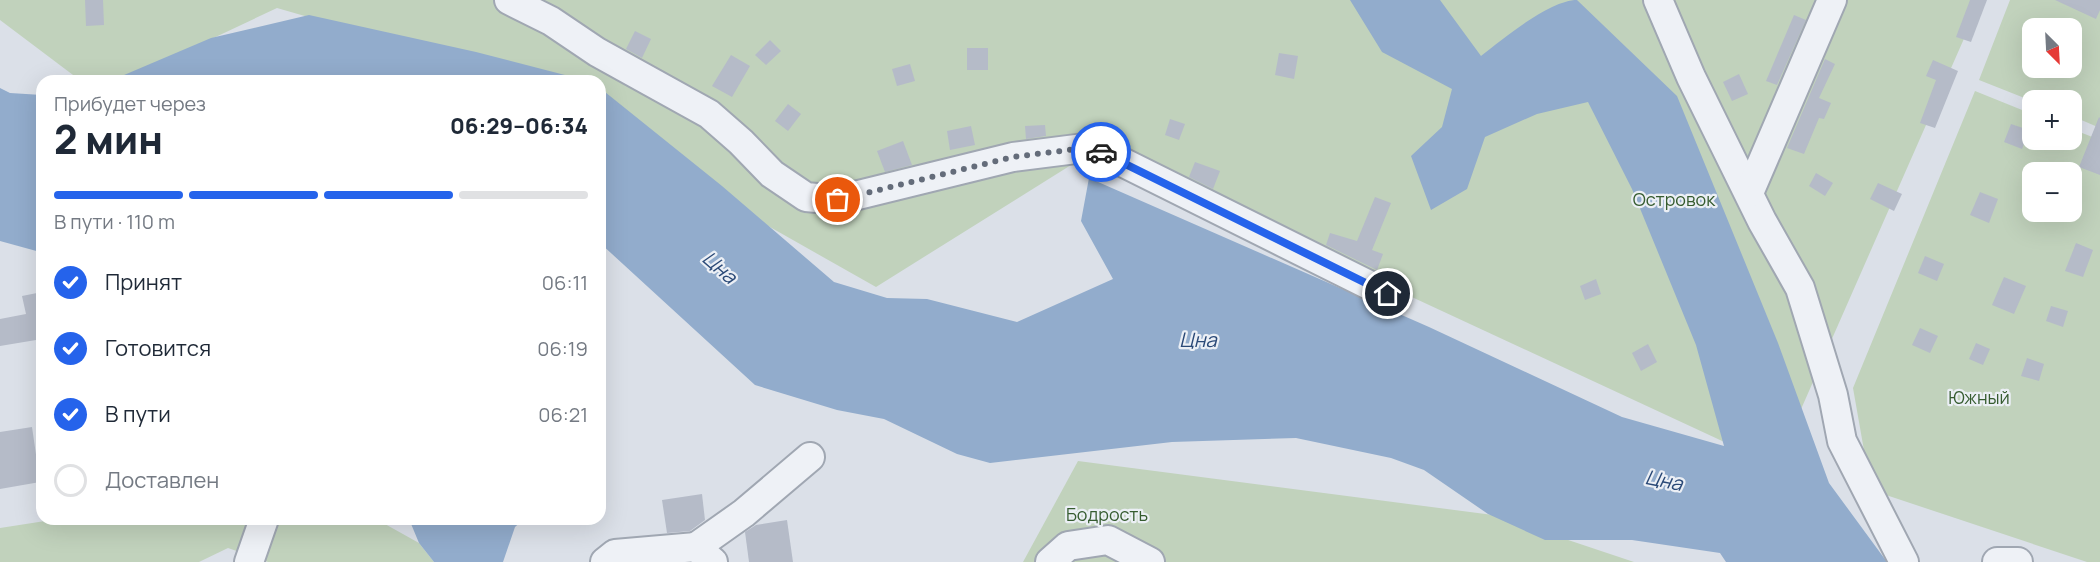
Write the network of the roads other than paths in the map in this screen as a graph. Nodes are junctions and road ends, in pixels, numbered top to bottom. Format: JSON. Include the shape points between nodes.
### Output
{"nodes":[{"id":1,"x":509,"y":0,"type":"edge"},
{"id":2,"x":1658,"y":0,"type":"edge"},
{"id":3,"x":1832,"y":0,"type":"edge"},
{"id":4,"x":1749,"y":193,"type":"junction"},
{"id":5,"x":1388,"y":294,"type":"dead end"},
{"id":6,"x":810,"y":457,"type":"dead end"},
{"id":7,"x":262,"y":525,"type":"edge"},
{"id":8,"x":705,"y":554,"type":"edge"},
{"id":9,"x":227,"y":562,"type":"edge"},
{"id":10,"x":250,"y":562,"type":"edge"},
{"id":11,"x":605,"y":562,"type":"edge"},
{"id":12,"x":1050,"y":562,"type":"edge"},
{"id":13,"x":1150,"y":562,"type":"edge"},
{"id":14,"x":1904,"y":562,"type":"edge"},
{"id":15,"x":1997,"y":562,"type":"edge"},
{"id":16,"x":2018,"y":562,"type":"edge"}],
"edges":[{"from":1,"to":5,"type":"street","via":[[709,114],[772,174],[806,197],[838,200],[1013,157],[1092,147]]},
{"from":2,"to":4,"type":"street"},
{"from":3,"to":4,"type":"street"},
{"from":4,"to":14,"type":"street","via":[[1800,288],[1833,395],[1842,441]]},
{"from":6,"to":8,"type":"street","via":[[744,513]]},
{"from":7,"to":10,"type":"street"},
{"from":8,"to":11,"type":"street","via":[[615,554]]},
{"from":9,"to":10,"type":"street"},
{"from":12,"to":13,"type":"street","via":[[1068,546],[1108,540]]},
{"from":15,"to":16,"type":"street"}]}
